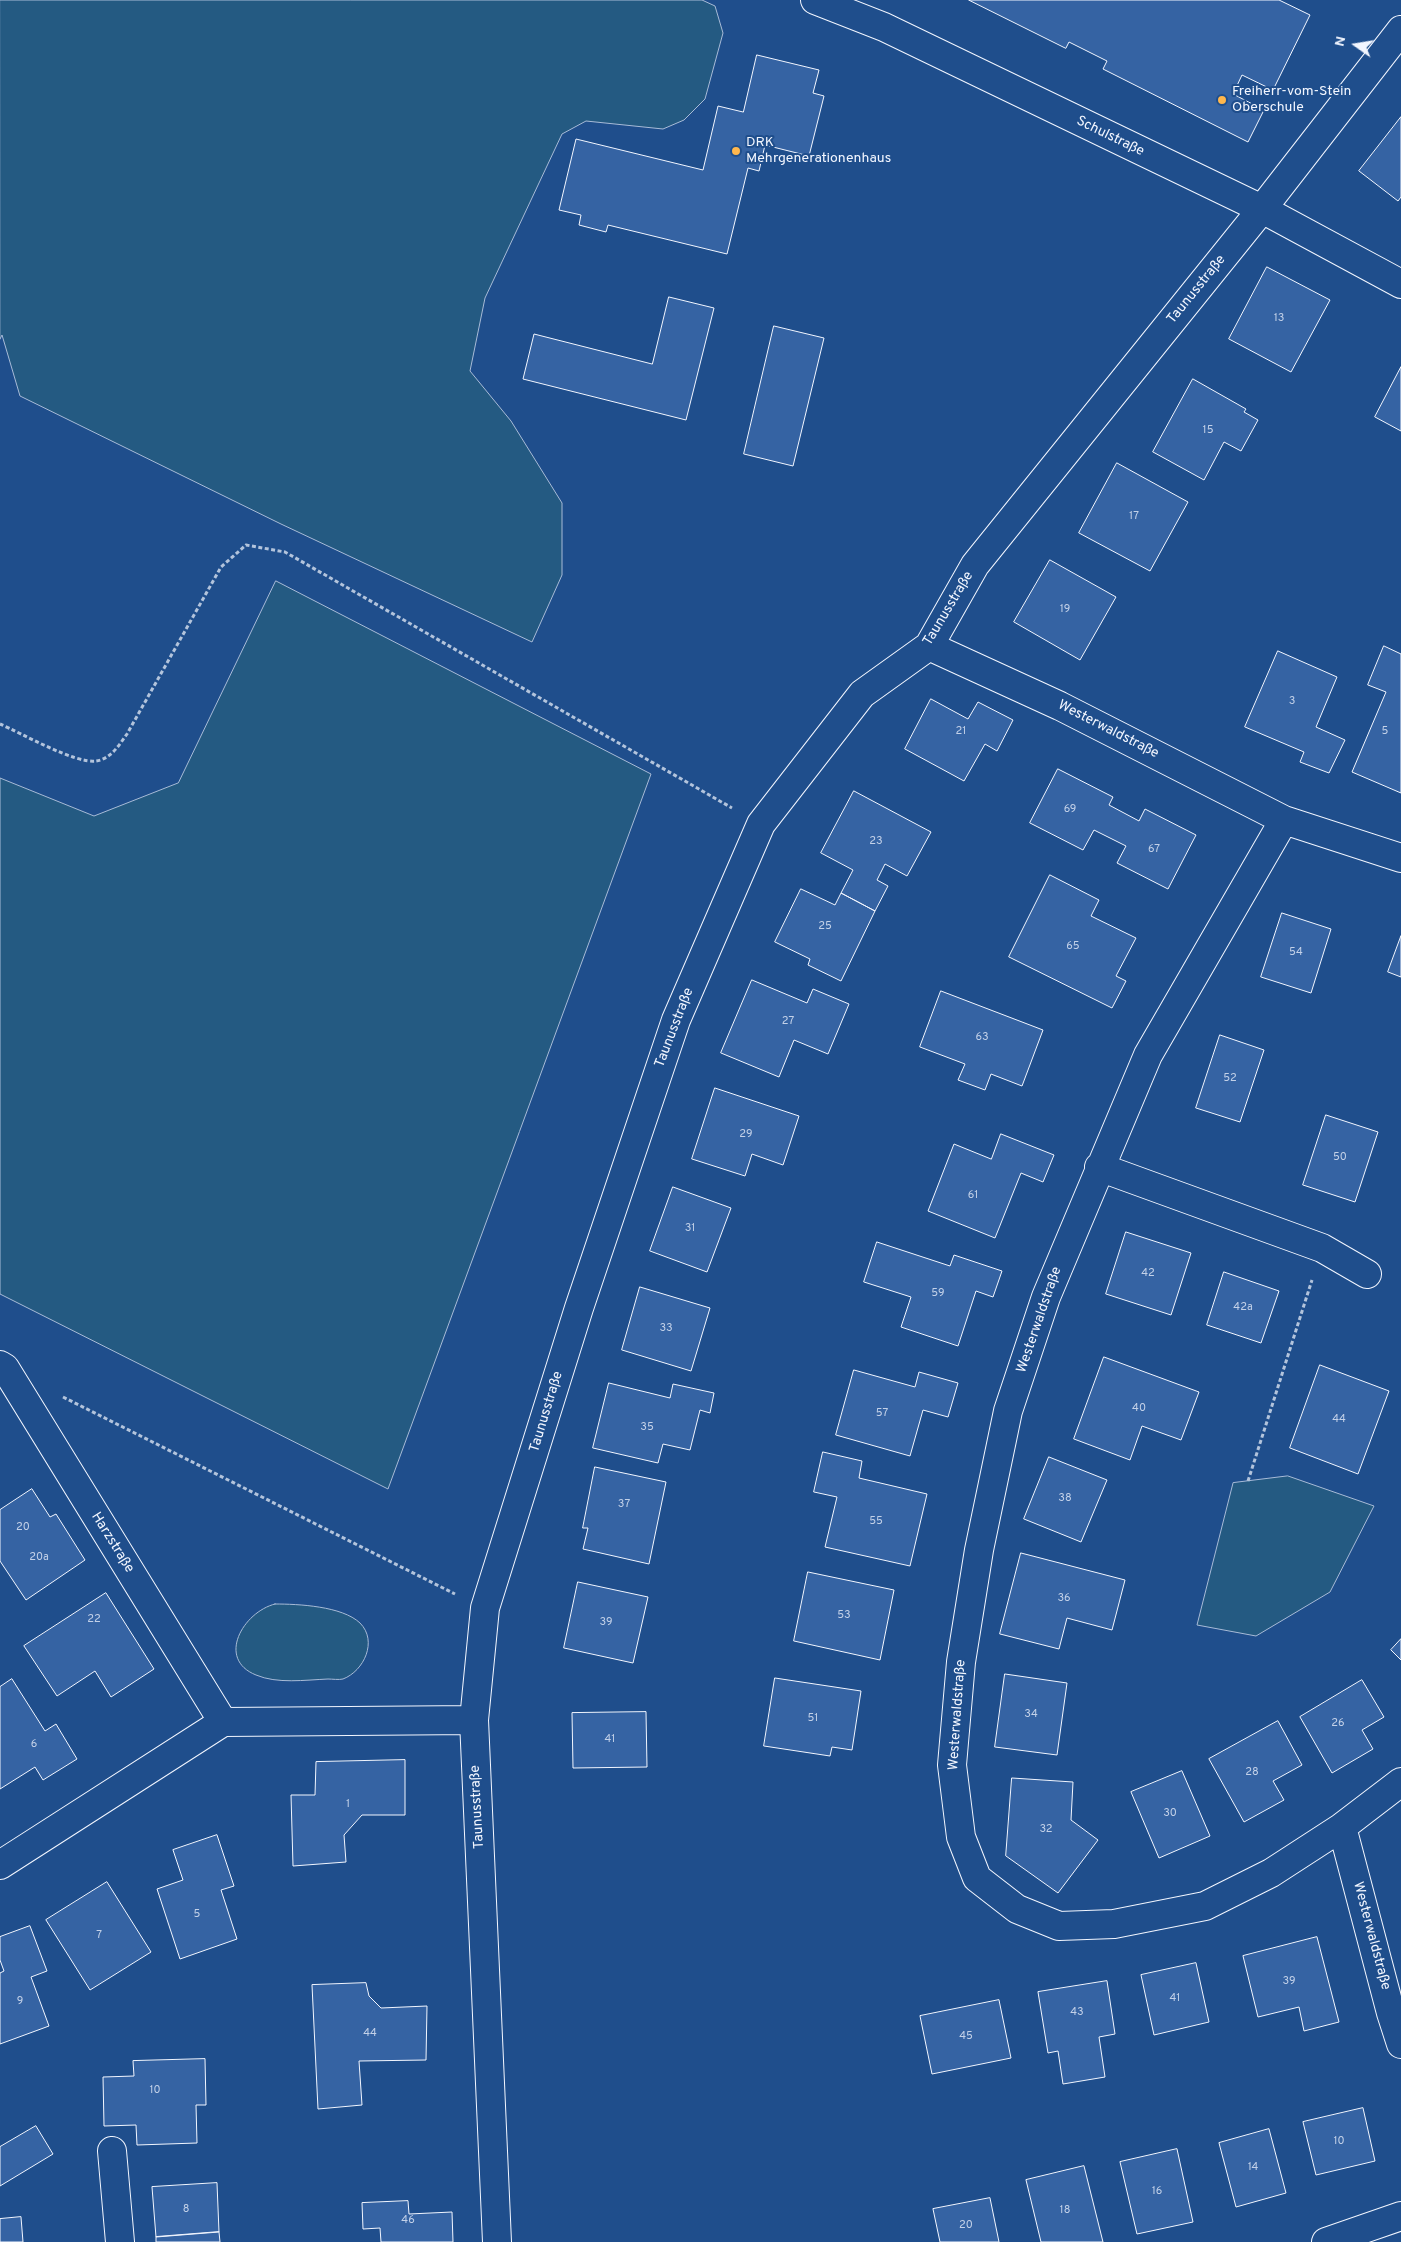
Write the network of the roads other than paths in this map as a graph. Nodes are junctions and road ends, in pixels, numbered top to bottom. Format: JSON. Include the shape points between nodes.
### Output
{"nodes":[{"id":1,"x":815,"y":0,"type":"edge"},
{"id":2,"x":1401,"y":30,"type":"edge"},
{"id":3,"x":1262,"y":209,"type":"junction"},
{"id":4,"x":1401,"y":284,"type":"edge"},
{"id":5,"x":929,"y":646,"type":"junction"},
{"id":6,"x":1284,"y":820,"type":"junction"},
{"id":7,"x":1401,"y":858,"type":"edge"},
{"id":8,"x":1099,"y":1167,"type":"junction"},
{"id":9,"x":1367,"y":1274,"type":"dead end"},
{"id":10,"x":0,"y":1366,"type":"edge"},
{"id":11,"x":474,"y":1720,"type":"junction"},
{"id":12,"x":223,"y":1722,"type":"junction"},
{"id":13,"x":1401,"y":1782,"type":"edge"},
{"id":14,"x":1342,"y":1827,"type":"junction"},
{"id":15,"x":0,"y":1865,"type":"edge"},
{"id":16,"x":1401,"y":2044,"type":"edge"},
{"id":17,"x":112,"y":2151,"type":"dead end"},
{"id":18,"x":1401,"y":2216,"type":"edge"},
{"id":19,"x":120,"y":2242,"type":"edge"},
{"id":20,"x":497,"y":2242,"type":"edge"},
{"id":21,"x":1326,"y":2242,"type":"edge"}],
"edges":[{"from":1,"to":3,"type":"street","name":"Schulstraße","via":[[884,27]]},
{"from":2,"to":3,"type":"street","name":"Taunusstraße"},
{"from":3,"to":4,"type":"street","name":"Schulstraße"},
{"from":3,"to":5,"type":"street","name":"Taunusstraße","via":[[975,565]]},
{"from":5,"to":6,"type":"street","name":"Westerwaldstraße","via":[[1060,706]]},
{"from":5,"to":11,"type":"street","name":"Taunusstraße","via":[[862,694],[761,824],[676,1020],[485,1608]]},
{"from":6,"to":7,"type":"street","name":"Westerwaldstraße"},
{"from":6,"to":8,"type":"street","name":"Westerwaldstraße","via":[[1148,1055]]},
{"from":8,"to":9,"type":"street","via":[[1322,1248]]},
{"from":8,"to":14,"type":"street","name":"Westerwaldstraße","via":[[1046,1297],[1008,1411],[979,1550],[961,1662],[952,1766],[961,1837],[977,1878],[1017,1909],[1059,1926],[1114,1924],[1205,1906],[1271,1873]]},
{"from":10,"to":12,"type":"street","name":"Harzstraße","via":[[5,1368]]},
{"from":11,"to":12,"type":"street"},
{"from":11,"to":20,"type":"street","name":"Taunusstraße"},
{"from":12,"to":15,"type":"street"},
{"from":13,"to":14,"type":"street","name":"Westerwaldstraße"},
{"from":14,"to":16,"type":"street","name":"Westerwaldstraße"},
{"from":17,"to":19,"type":"street"},
{"from":18,"to":21,"type":"street"}]}
